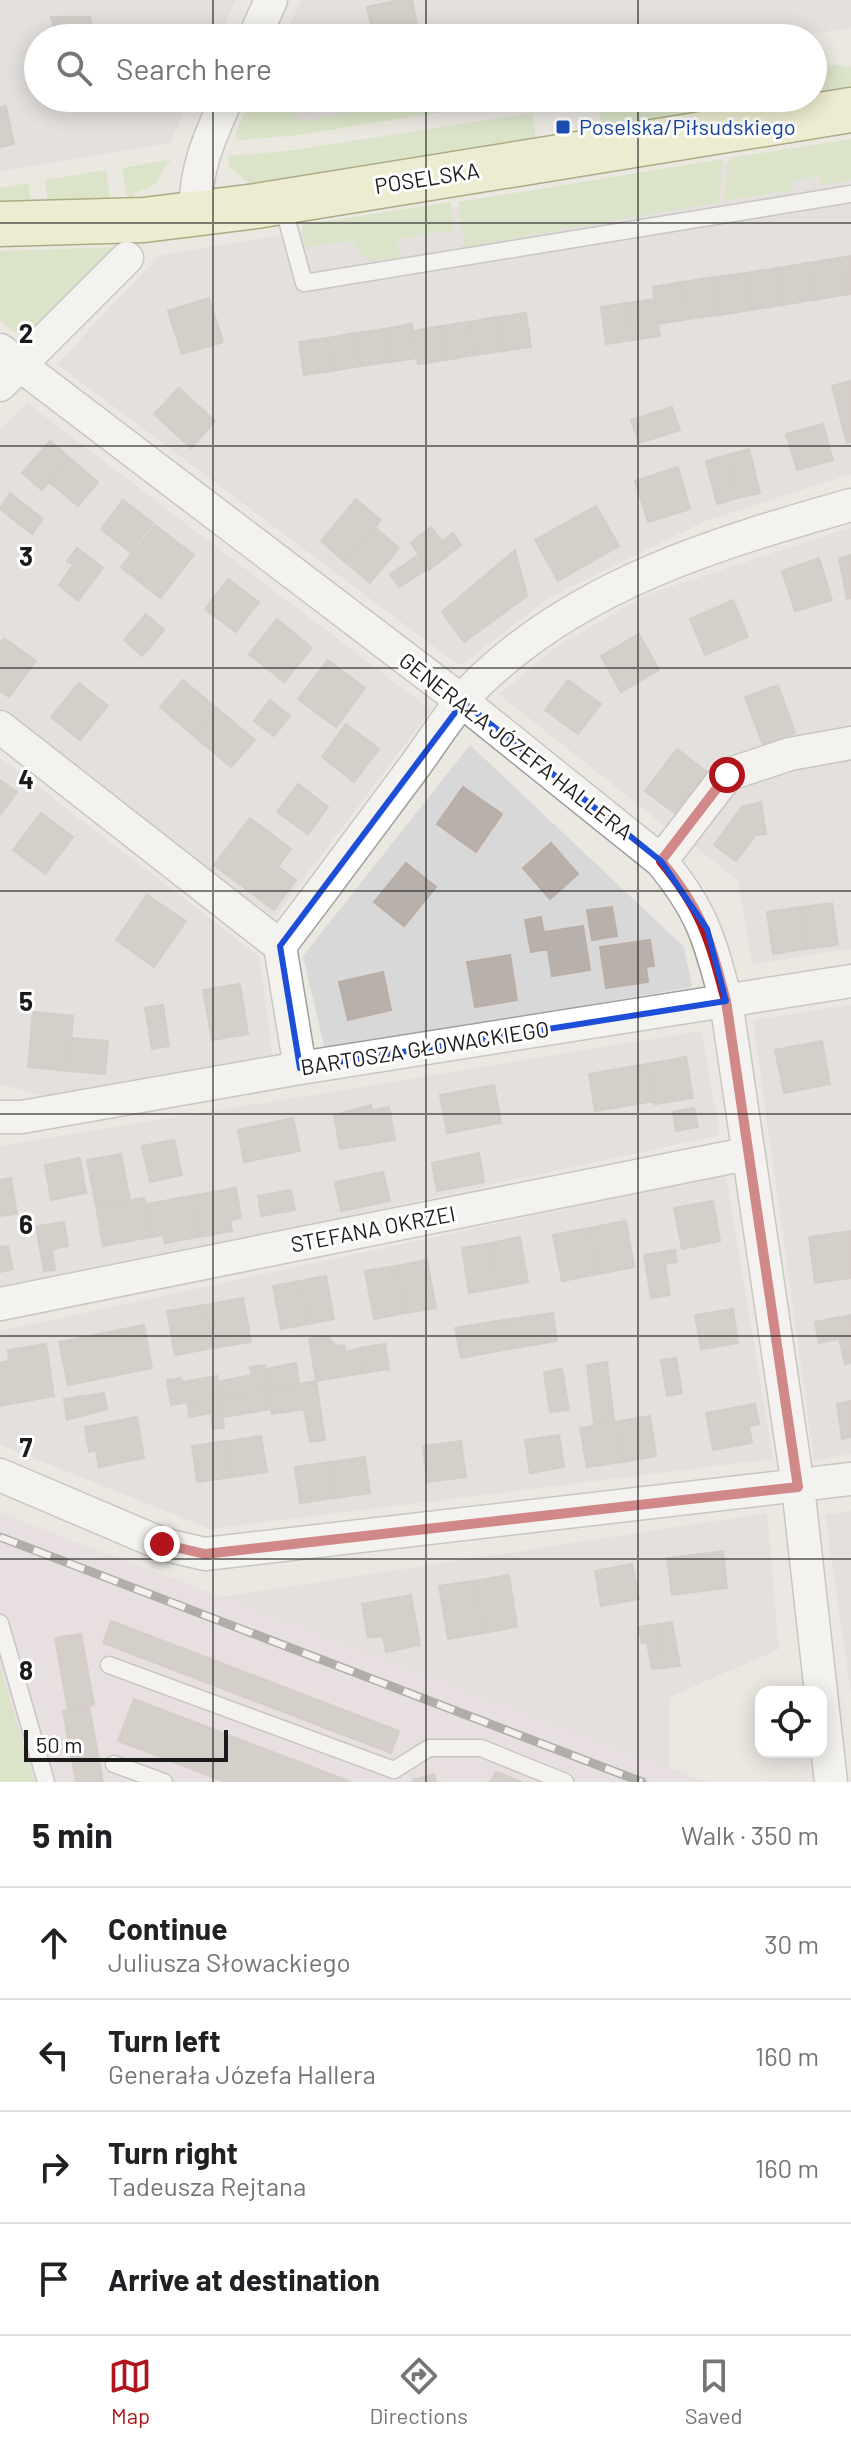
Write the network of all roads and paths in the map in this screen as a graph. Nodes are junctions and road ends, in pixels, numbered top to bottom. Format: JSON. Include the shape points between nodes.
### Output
{"nodes":[{"id":1,"x":271,"y":0,"type":"edge"},
{"id":2,"x":260,"y":24,"type":"edge"},
{"id":3,"x":851,"y":110,"type":"edge"},
{"id":4,"x":222,"y":112,"type":"edge"},
{"id":5,"x":851,"y":194,"type":"edge"},
{"id":6,"x":282,"y":202,"type":"junction"},
{"id":7,"x":196,"y":213,"type":"junction"},
{"id":8,"x":0,"y":224,"type":"edge"},
{"id":9,"x":127,"y":258,"type":"dead end"},
{"id":10,"x":6,"y":367,"type":"edge"},
{"id":11,"x":851,"y":505,"type":"edge"},
{"id":12,"x":463,"y":702,"type":"junction"},
{"id":13,"x":0,"y":727,"type":"edge"},
{"id":14,"x":851,"y":743,"type":"edge"},
{"id":15,"x":661,"y":861,"type":"junction"},
{"id":16,"x":280,"y":946,"type":"junction"},
{"id":17,"x":851,"y":981,"type":"edge"},
{"id":18,"x":726,"y":1001,"type":"junction"},
{"id":19,"x":300,"y":1068,"type":"junction"},
{"id":20,"x":0,"y":1117,"type":"edge"},
{"id":21,"x":746,"y":1154,"type":"junction"},
{"id":22,"x":0,"y":1304,"type":"edge"},
{"id":23,"x":0,"y":1475,"type":"edge"},
{"id":24,"x":851,"y":1479,"type":"edge"},
{"id":25,"x":798,"y":1487,"type":"junction"},
{"id":26,"x":0,"y":1623,"type":"edge"},
{"id":27,"x":109,"y":1665,"type":"dead end"},
{"id":28,"x":836,"y":1685,"type":"edge"},
{"id":29,"x":114,"y":1764,"type":"dead end"},
{"id":30,"x":395,"y":1776,"type":"edge"},
{"id":31,"x":46,"y":1782,"type":"edge"},
{"id":32,"x":164,"y":1782,"type":"edge"},
{"id":33,"x":565,"y":1782,"type":"edge"},
{"id":34,"x":831,"y":1782,"type":"edge"}],
"edges":[{"from":1,"to":2,"type":"street"},
{"from":3,"to":6,"type":"street","name":"POSELSKA"},
{"from":4,"to":7,"type":"street","via":[[198,172]]},
{"from":5,"to":6,"type":"lane","via":[[304,283]]},
{"from":6,"to":7,"type":"street","name":"POSELSKA"},
{"from":7,"to":8,"type":"street","name":"POSELSKA","via":[[144,220]]},
{"from":9,"to":10,"type":"street"},
{"from":10,"to":12,"type":"street","name":"GENERAŁA JÓZEFA HALLERA"},
{"from":11,"to":12,"type":"street","via":[[718,545],[598,596],[499,666]]},
{"from":12,"to":15,"type":"street","name":"GENERAŁA JÓZEFA HALLERA"},
{"from":12,"to":16,"type":"street"},
{"from":13,"to":16,"type":"street"},
{"from":14,"to":15,"type":"street","via":[[790,754],[727,775]]},
{"from":15,"to":18,"type":"street","name":"GENERAŁA JÓZEFA HALLERA","via":[[707,929]]},
{"from":16,"to":19,"type":"street"},
{"from":17,"to":18,"type":"street","name":"BARTOSZA GŁOWACKIEGO"},
{"from":18,"to":19,"type":"street","name":"BARTOSZA GŁOWACKIEGO"},
{"from":18,"to":21,"type":"street","name":"GENERAŁA JÓZEFA HALLERA"},
{"from":19,"to":20,"type":"street","name":"BARTOSZA GŁOWACKIEGO"},
{"from":21,"to":22,"type":"street","name":"STEFANA OKRZEI"},
{"from":21,"to":25,"type":"street","name":"GENERAŁA JÓZEFA HALLERA"},
{"from":23,"to":25,"type":"street","via":[[162,1544],[205,1554]]},
{"from":24,"to":25,"type":"street"},
{"from":25,"to":28,"type":"street","name":"GENERAŁA JÓZEFA HALLERA"},
{"from":26,"to":31,"type":"lane"},
{"from":27,"to":30,"type":"lane"},
{"from":28,"to":34,"type":"street","name":"GENERAŁA JÓZEFA HALLERA"},
{"from":29,"to":32,"type":"lane"},
{"from":30,"to":33,"type":"lane","via":[[429,1748],[481,1748]]}]}
